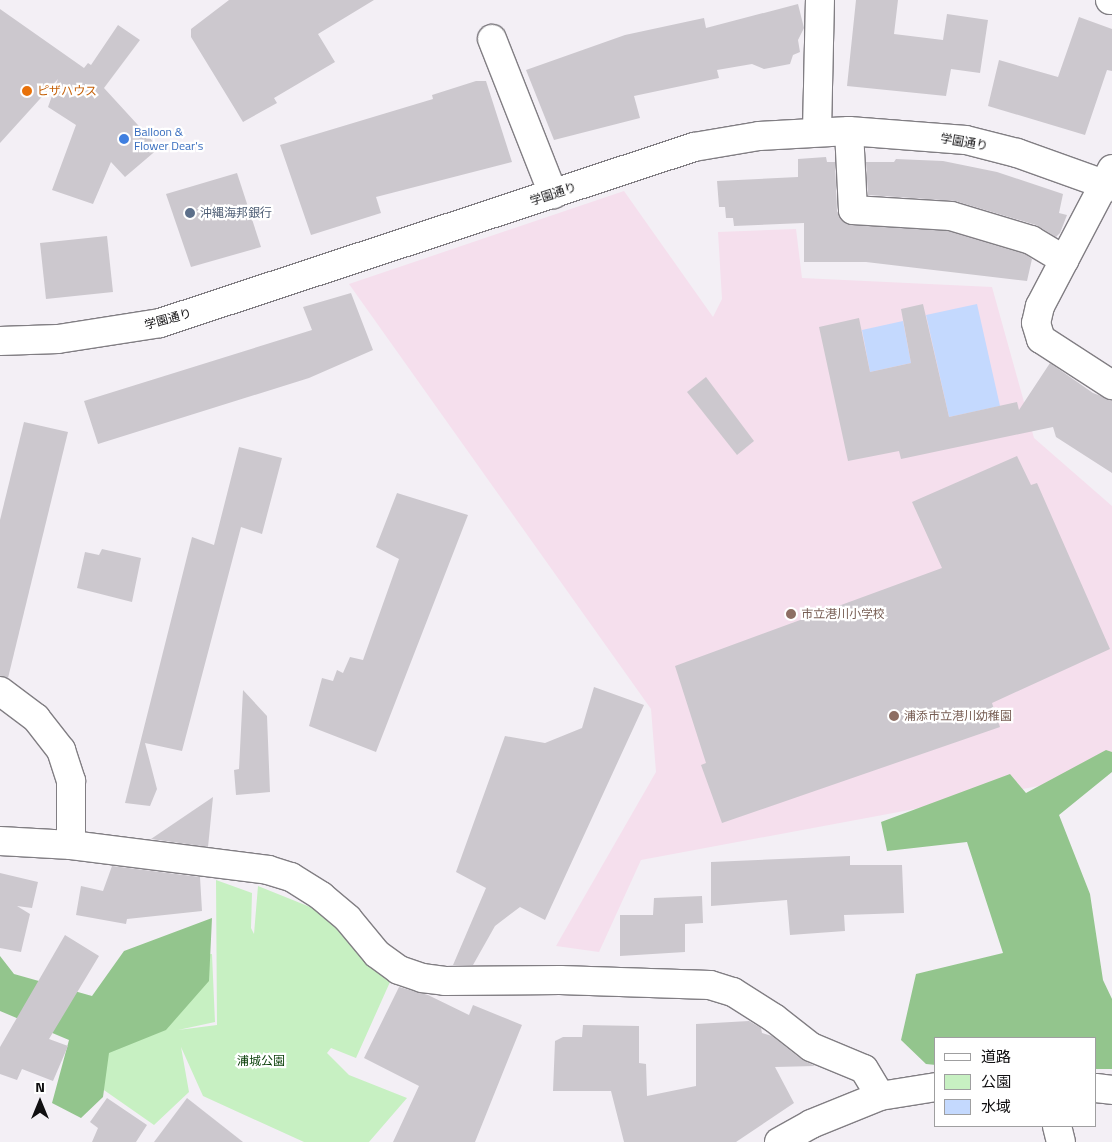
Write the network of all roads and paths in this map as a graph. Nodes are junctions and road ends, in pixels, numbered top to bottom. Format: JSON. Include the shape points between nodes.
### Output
{"nodes":[{"id":1,"x":820,"y":0,"type":"edge"},
{"id":2,"x":492,"y":40,"type":"dead end"},
{"id":3,"x":817,"y":131,"type":"junction"},
{"id":4,"x":849,"y":131,"type":"junction"},
{"id":5,"x":1109,"y":180,"type":"edge"},
{"id":6,"x":553,"y":194,"type":"junction"},
{"id":7,"x":1064,"y":260,"type":"junction"},
{"id":8,"x":0,"y":341,"type":"edge"},
{"id":9,"x":1112,"y":385,"type":"edge"},
{"id":10,"x":0,"y":691,"type":"edge"},
{"id":11,"x":0,"y":841,"type":"edge"},
{"id":12,"x":71,"y":845,"type":"junction"},
{"id":13,"x":934,"y":1087,"type":"edge"},
{"id":14,"x":1097,"y":1088,"type":"edge"},
{"id":15,"x":1112,"y":1090,"type":"edge"},
{"id":16,"x":880,"y":1096,"type":"junction"},
{"id":17,"x":1057,"y":1127,"type":"edge"},
{"id":18,"x":780,"y":1142,"type":"edge"},
{"id":19,"x":1061,"y":1142,"type":"edge"}],
"edges":[{"from":1,"to":3,"type":"street"},
{"from":2,"to":6,"type":"street"},
{"from":3,"to":4,"type":"street","name":"学園通り"},
{"from":3,"to":6,"type":"street","name":"学園通り","via":[[694,147]]},
{"from":4,"to":5,"type":"street","name":"学園通り","via":[[966,140]]},
{"from":4,"to":7,"type":"street","via":[[853,210],[951,216],[1031,240]]},
{"from":5,"to":7,"type":"street"},
{"from":6,"to":8,"type":"street","name":"学園通り","via":[[160,323],[58,339]]},
{"from":7,"to":9,"type":"street","via":[[1040,306],[1036,323],[1041,339]]},
{"from":10,"to":12,"type":"street","via":[[36,718],[61,750],[71,781]]},
{"from":11,"to":12,"type":"street"},
{"from":12,"to":16,"type":"street","via":[[268,870],[291,877],[321,896],[392,965],[422,978],[445,981],[710,984],[733,992],[765,1012],[811,1048],[864,1068]]},
{"from":13,"to":16,"type":"street"},
{"from":14,"to":15,"type":"street"},
{"from":16,"to":18,"type":"street","via":[[811,1124]]},
{"from":17,"to":19,"type":"street"}]}
